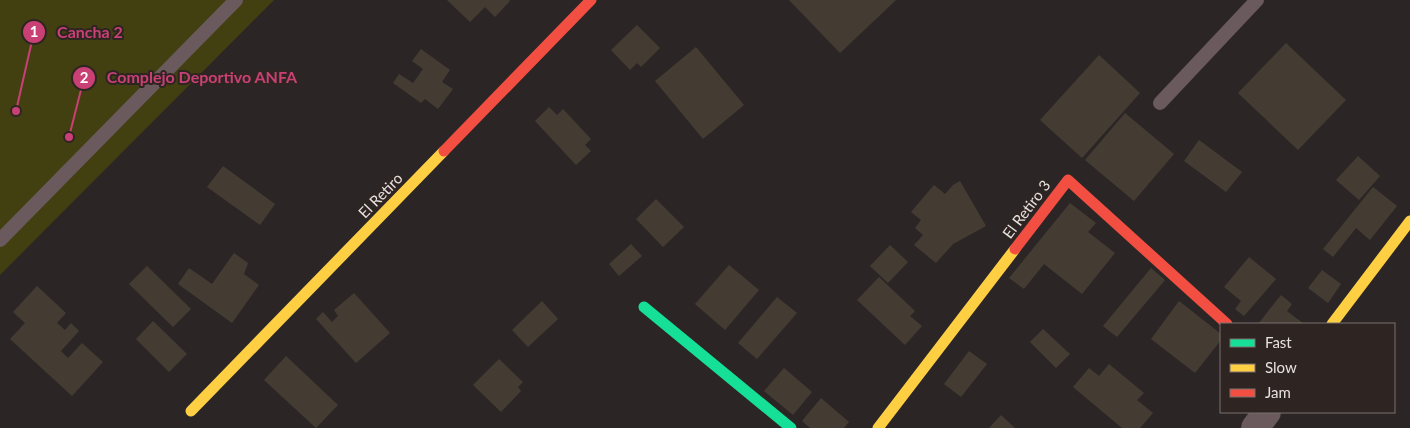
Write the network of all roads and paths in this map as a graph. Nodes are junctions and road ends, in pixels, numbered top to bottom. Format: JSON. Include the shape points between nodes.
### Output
{"nodes":[{"id":1,"x":236,"y":0,"type":"edge"},
{"id":2,"x":591,"y":0,"type":"edge"},
{"id":3,"x":1257,"y":0,"type":"edge"},
{"id":4,"x":1160,"y":103,"type":"dead end"},
{"id":5,"x":1410,"y":221,"type":"edge"},
{"id":6,"x":0,"y":240,"type":"edge"},
{"id":7,"x":644,"y":307,"type":"dead end"},
{"id":8,"x":1226,"y":323,"type":"edge"},
{"id":9,"x":1333,"y":323,"type":"edge"},
{"id":10,"x":191,"y":411,"type":"dead end"},
{"id":11,"x":1266,"y":413,"type":"edge"},
{"id":12,"x":791,"y":428,"type":"edge"},
{"id":13,"x":878,"y":428,"type":"edge"},
{"id":14,"x":1255,"y":428,"type":"edge"}],
"edges":[{"from":1,"to":6,"type":"lane"},
{"from":2,"to":10,"type":"street","name":"El Retiro"},
{"from":3,"to":4,"type":"lane"},
{"from":5,"to":9,"type":"street"},
{"from":7,"to":12,"type":"street"},
{"from":8,"to":13,"type":"street","name":"El Retiro 3","via":[[1068,180]]},
{"from":11,"to":14,"type":"street"}]}
